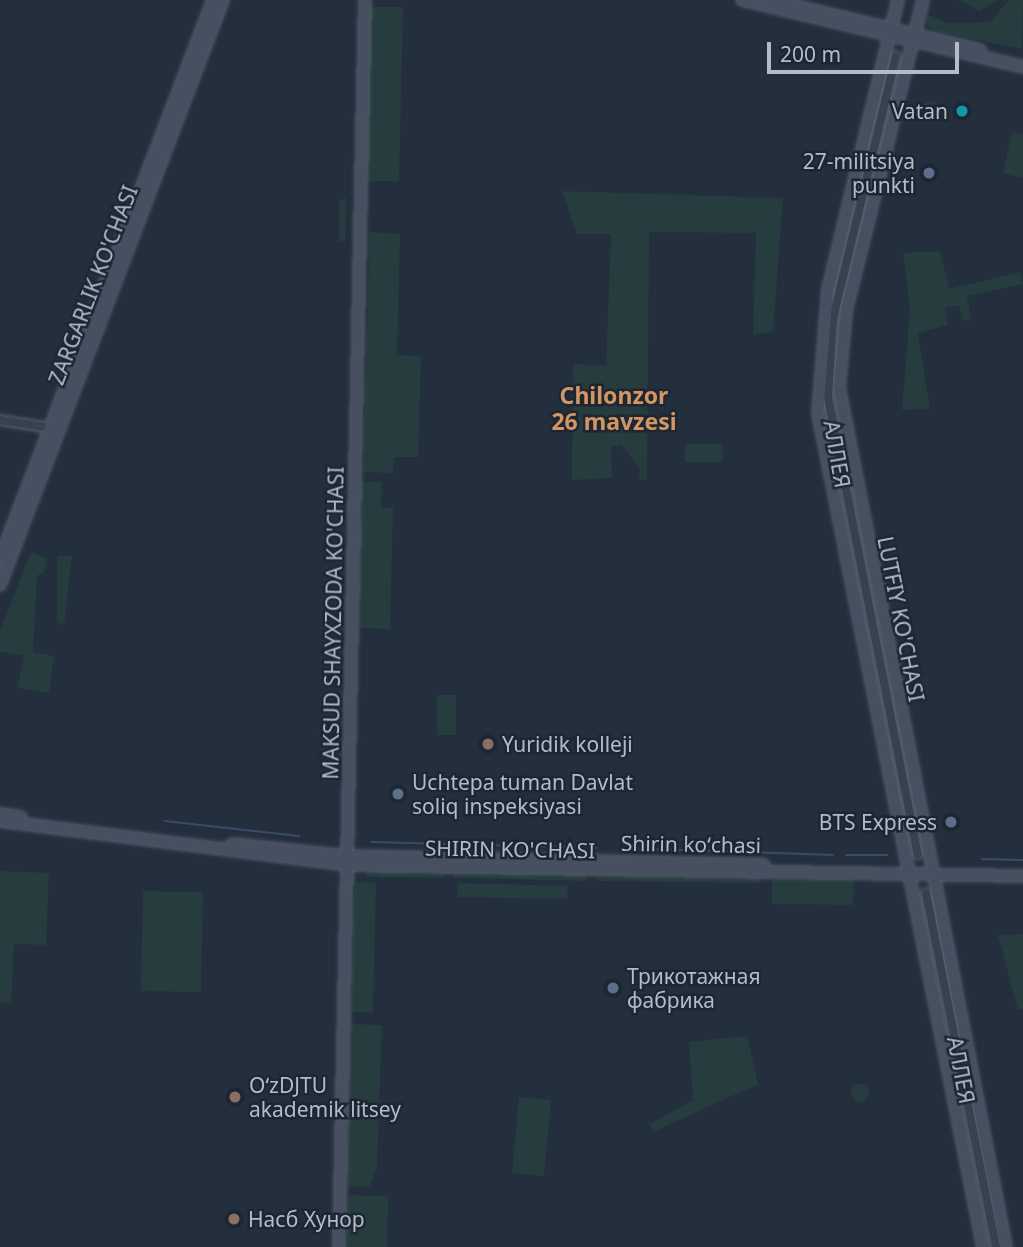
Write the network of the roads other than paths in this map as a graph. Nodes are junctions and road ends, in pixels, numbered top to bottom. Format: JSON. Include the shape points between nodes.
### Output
{"nodes":[{"id":1,"x":213,"y":0,"type":"edge"},
{"id":2,"x":223,"y":0,"type":"edge"},
{"id":3,"x":365,"y":0,"type":"edge"},
{"id":4,"x":742,"y":0,"type":"edge"},
{"id":5,"x":771,"y":0,"type":"edge"},
{"id":6,"x":898,"y":0,"type":"edge"},
{"id":7,"x":923,"y":0,"type":"edge"},
{"id":8,"x":891,"y":33,"type":"junction"},
{"id":9,"x":914,"y":38,"type":"junction"},
{"id":10,"x":897,"y":56,"type":"dead end"},
{"id":11,"x":1023,"y":60,"type":"edge"},
{"id":12,"x":1023,"y":67,"type":"edge"},
{"id":13,"x":0,"y":420,"type":"edge"},
{"id":14,"x":50,"y":428,"type":"junction"},
{"id":15,"x":0,"y":559,"type":"edge"},
{"id":16,"x":0,"y":585,"type":"edge"},
{"id":17,"x":0,"y":814,"type":"edge"},
{"id":18,"x":0,"y":821,"type":"edge"},
{"id":19,"x":918,"y":854,"type":"dead end"},
{"id":20,"x":347,"y":861,"type":"junction"},
{"id":21,"x":1023,"y":870,"type":"edge"},
{"id":22,"x":909,"y":872,"type":"junction"},
{"id":23,"x":932,"y":872,"type":"junction"},
{"id":24,"x":1023,"y":876,"type":"edge"},
{"id":25,"x":926,"y":893,"type":"dead end"},
{"id":26,"x":340,"y":1247,"type":"edge"},
{"id":27,"x":983,"y":1247,"type":"edge"},
{"id":28,"x":996,"y":1247,"type":"edge"},
{"id":29,"x":1006,"y":1247,"type":"edge"}],
"edges":[{"from":1,"to":14,"type":"main road","name":"ZARGARLIK KO'CHASI"},
{"from":2,"to":16,"type":"main road","name":"ZARGARLIK KO'CHASI"},
{"from":3,"to":20,"type":"main road","name":"MAKSUD SHAYXZODA KO'CHASI"},
{"from":4,"to":8,"type":"main road"},
{"from":5,"to":8,"type":"main road"},
{"from":6,"to":8,"type":"main road","name":"LUTFIY KO'CHASI"},
{"from":7,"to":9,"type":"main road","name":"LUTFIY KO'CHASI"},
{"from":8,"to":9,"type":"main road"},
{"from":8,"to":22,"type":"main road","name":"LUTFIY KO'CHASI","via":[[828,290],[817,399]]},
{"from":9,"to":11,"type":"main road"},
{"from":9,"to":12,"type":"main road"},
{"from":9,"to":23,"type":"main road","name":"LUTFIY KO'CHASI","via":[[846,312],[839,387]]},
{"from":10,"to":19,"type":"street","name":"АЛЛЕЯ","via":[[833,320],[828,397]]},
{"from":13,"to":14,"type":"street"},
{"from":14,"to":15,"type":"main road","name":"ZARGARLIK KO'CHASI"},
{"from":17,"to":20,"type":"main road"},
{"from":18,"to":20,"type":"main road"},
{"from":20,"to":22,"type":"main road","name":"SHIRIN KO'CHASI"},
{"from":20,"to":26,"type":"main road","name":"MAKSUD SHAYXZODA KO'CHASI"},
{"from":21,"to":23,"type":"main road","name":"SHIRIN KO'CHASI"},
{"from":22,"to":23,"type":"main road","name":"SHIRIN KO'CHASI"},
{"from":22,"to":27,"type":"main road","name":"LUTFIY KO'CHASI"},
{"from":23,"to":24,"type":"main road","name":"SHIRIN KO'CHASI"},
{"from":23,"to":29,"type":"main road","name":"LUTFIY KO'CHASI"},
{"from":25,"to":28,"type":"street","name":"АЛЛЕЯ"}]}
